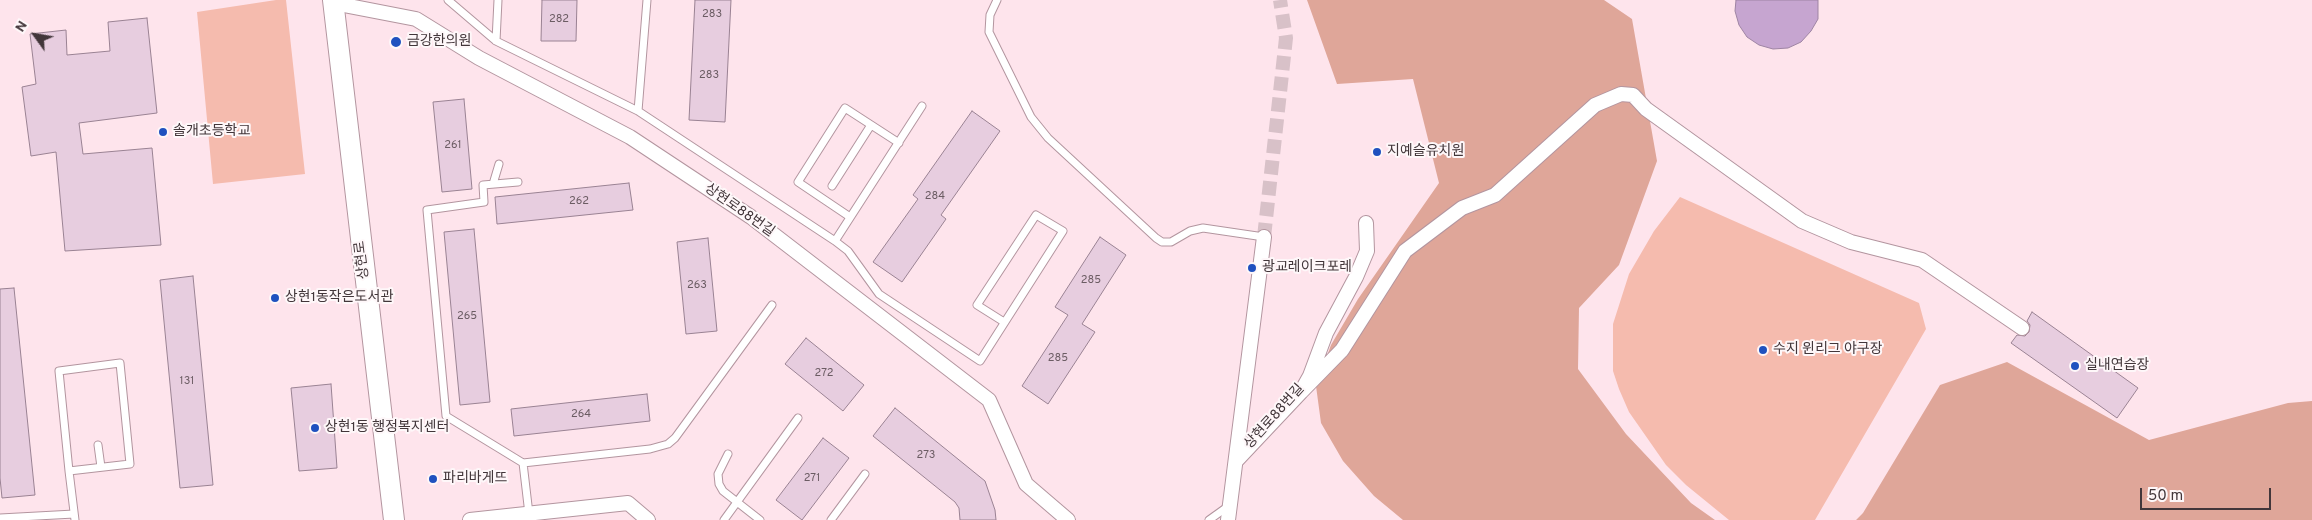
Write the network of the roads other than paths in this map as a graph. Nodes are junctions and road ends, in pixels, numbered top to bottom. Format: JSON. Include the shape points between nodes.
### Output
{"nodes":[{"id":1,"x":448,"y":0,"type":"edge"},
{"id":2,"x":498,"y":0,"type":"edge"},
{"id":3,"x":647,"y":0,"type":"edge"},
{"id":4,"x":997,"y":0,"type":"edge"},
{"id":5,"x":333,"y":2,"type":"edge"},
{"id":6,"x":496,"y":40,"type":"junction"},
{"id":7,"x":922,"y":106,"type":"dead end"},
{"id":8,"x":638,"y":111,"type":"junction"},
{"id":9,"x":871,"y":125,"type":"junction"},
{"id":10,"x":898,"y":142,"type":"junction"},
{"id":11,"x":499,"y":164,"type":"dead end"},
{"id":12,"x":518,"y":182,"type":"dead end"},
{"id":13,"x":492,"y":184,"type":"junction"},
{"id":14,"x":832,"y":186,"type":"dead end"},
{"id":15,"x":850,"y":217,"type":"junction"},
{"id":16,"x":1366,"y":223,"type":"dead end"},
{"id":17,"x":1264,"y":237,"type":"joint"},
{"id":18,"x":835,"y":241,"type":"junction"},
{"id":19,"x":772,"y":305,"type":"dead end"},
{"id":20,"x":1004,"y":322,"type":"junction"},
{"id":21,"x":2022,"y":328,"type":"dead end"},
{"id":22,"x":1301,"y":392,"type":"junction"},
{"id":23,"x":798,"y":418,"type":"dead end"},
{"id":24,"x":98,"y":445,"type":"dead end"},
{"id":25,"x":728,"y":454,"type":"dead end"},
{"id":26,"x":1236,"y":460,"type":"junction"},
{"id":27,"x":523,"y":463,"type":"junction"},
{"id":28,"x":101,"y":467,"type":"junction"},
{"id":29,"x":69,"y":471,"type":"junction"},
{"id":30,"x":866,"y":474,"type":"dead end"},
{"id":31,"x":737,"y":502,"type":"junction"},
{"id":32,"x":1230,"y":505,"type":"junction"},
{"id":33,"x":530,"y":514,"type":"junction"},
{"id":34,"x":74,"y":517,"type":"edge"},
{"id":35,"x":0,"y":518,"type":"edge"},
{"id":36,"x":394,"y":520,"type":"edge"},
{"id":37,"x":470,"y":520,"type":"edge"},
{"id":38,"x":648,"y":520,"type":"edge"},
{"id":39,"x":724,"y":520,"type":"edge"},
{"id":40,"x":760,"y":520,"type":"edge"},
{"id":41,"x":831,"y":520,"type":"edge"},
{"id":42,"x":1068,"y":520,"type":"edge"},
{"id":43,"x":1209,"y":520,"type":"edge"},
{"id":44,"x":1228,"y":520,"type":"edge"}],
"edges":[{"from":1,"to":6,"type":"lane"},
{"from":2,"to":6,"type":"lane"},
{"from":3,"to":8,"type":"lane"},
{"from":4,"to":17,"type":"lane","via":[[990,15],[989,32],[1031,117],[1048,138],[1156,238],[1171,242],[1203,228]]},
{"from":5,"to":36,"type":"street","name":"상현로"},
{"from":5,"to":42,"type":"street","name":"상현로88번길","via":[[416,18],[479,58],[630,138],[751,217],[989,400],[1026,484]]},
{"from":6,"to":8,"type":"lane"},
{"from":7,"to":10,"type":"lane"},
{"from":8,"to":18,"type":"lane"},
{"from":9,"to":10,"type":"lane"},
{"from":9,"to":14,"type":"lane"},
{"from":9,"to":15,"type":"lane","via":[[845,108],[798,182]]},
{"from":10,"to":15,"type":"lane"},
{"from":11,"to":13,"type":"lane"},
{"from":12,"to":13,"type":"lane"},
{"from":13,"to":27,"type":"lane","via":[[483,185],[484,202],[427,210],[446,416]]},
{"from":15,"to":18,"type":"lane"},
{"from":16,"to":22,"type":"street","name":"상현로88번길","via":[[1367,251]]},
{"from":17,"to":26,"type":"street"},
{"from":18,"to":20,"type":"lane","via":[[848,251],[880,294],[980,361]]},
{"from":19,"to":27,"type":"lane","via":[[668,444]]},
{"from":20,"to":20,"type":"lane","via":[[1063,231],[1036,214],[977,306]]},
{"from":21,"to":22,"type":"street","via":[[1922,260],[1851,242],[1802,222],[1646,109],[1633,95],[1622,94],[1595,105],[1495,195],[1462,208],[1404,250],[1342,350]]},
{"from":22,"to":26,"type":"street","name":"상현로88번길"},
{"from":23,"to":31,"type":"lane"},
{"from":24,"to":28,"type":"lane"},
{"from":25,"to":31,"type":"lane","via":[[718,474],[719,484]]},
{"from":26,"to":32,"type":"street","name":"상현로88번길"},
{"from":27,"to":33,"type":"lane"},
{"from":28,"to":29,"type":"lane"},
{"from":28,"to":29,"type":"lane","via":[[130,464],[120,363],[59,372]]},
{"from":29,"to":34,"type":"lane"},
{"from":30,"to":41,"type":"lane"},
{"from":31,"to":39,"type":"lane"},
{"from":31,"to":40,"type":"lane"},
{"from":32,"to":43,"type":"lane"},
{"from":32,"to":44,"type":"street","name":"상현로88번길"},
{"from":33,"to":37,"type":"street"},
{"from":33,"to":38,"type":"street","via":[[628,503]]},
{"from":34,"to":35,"type":"lane"}]}
